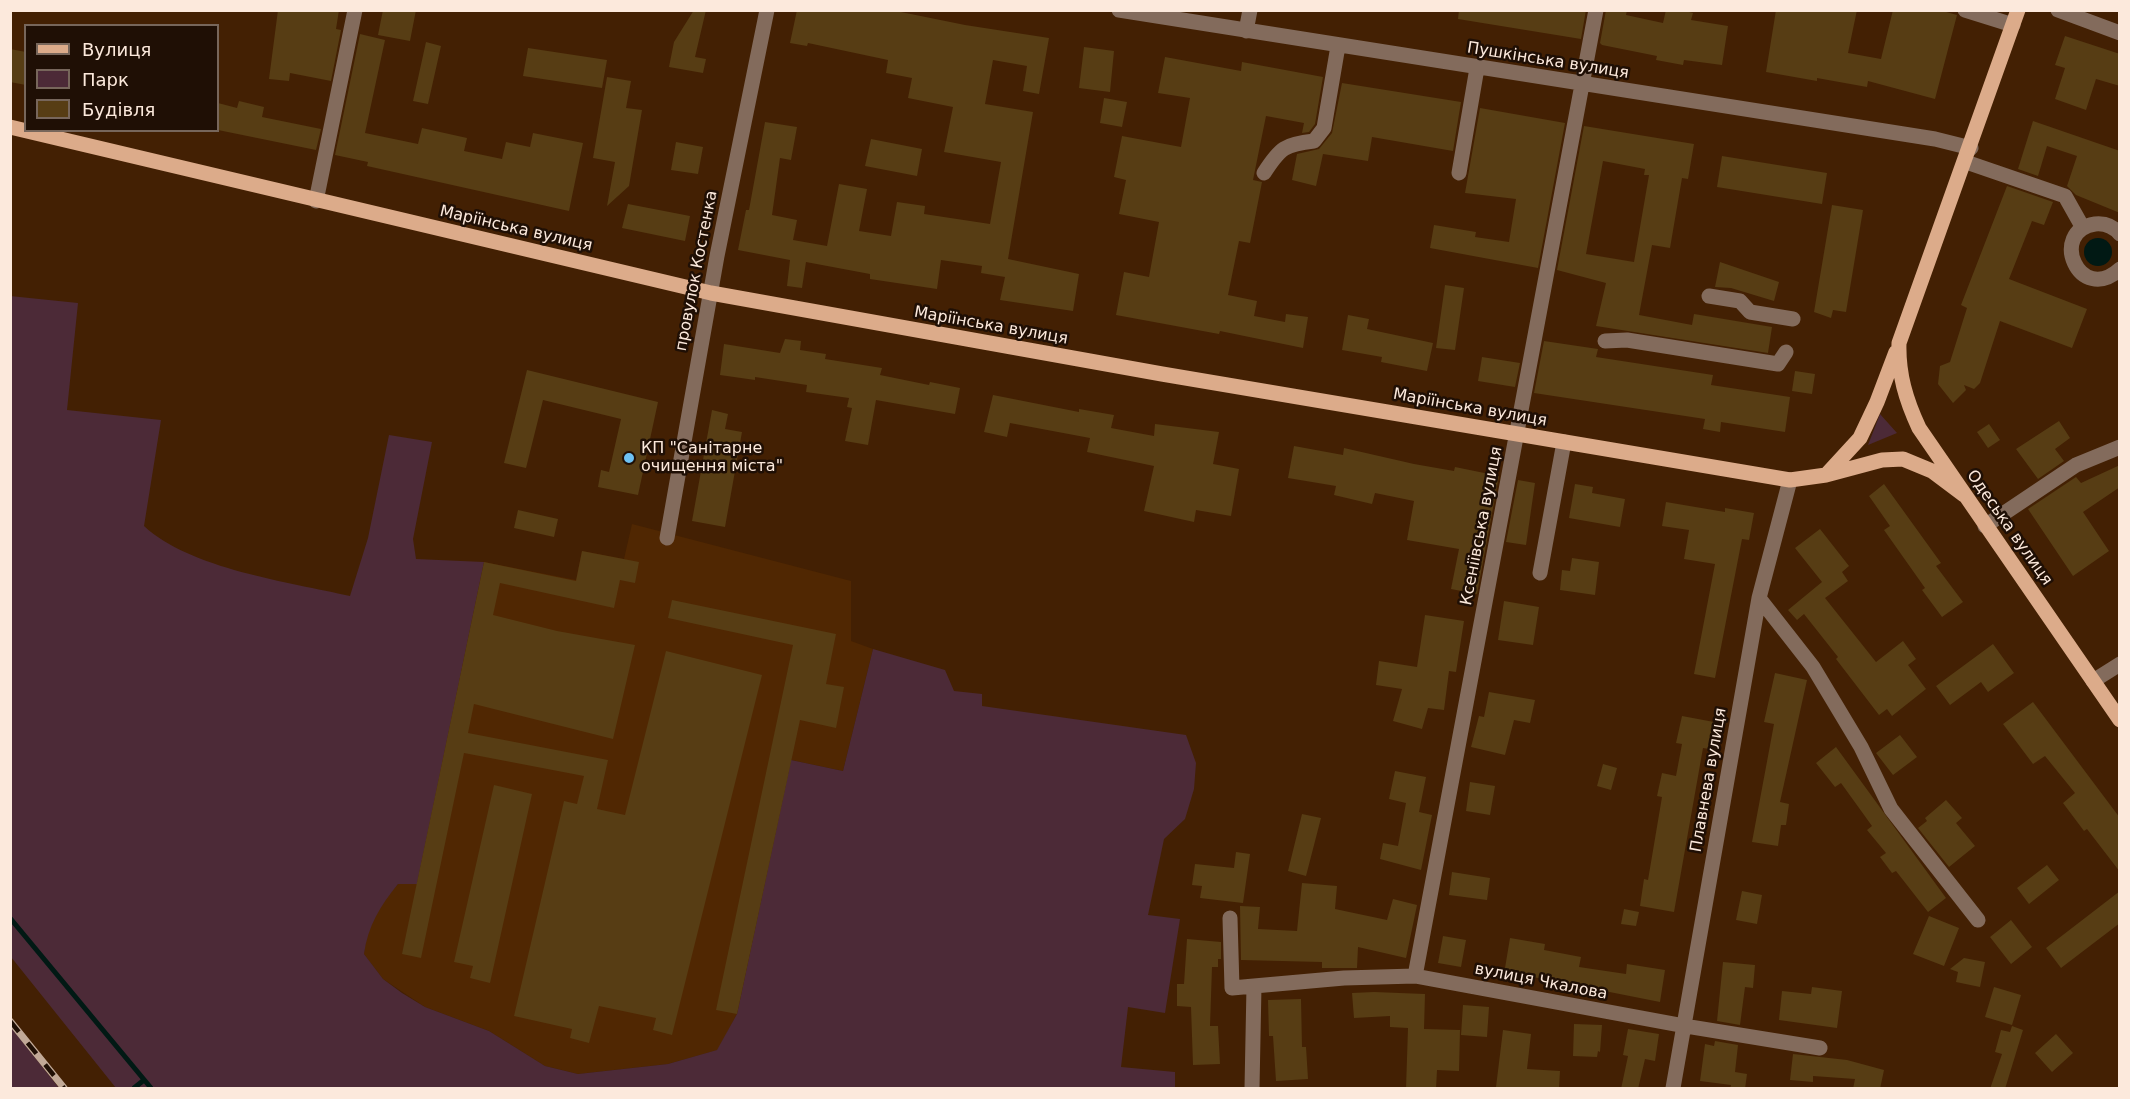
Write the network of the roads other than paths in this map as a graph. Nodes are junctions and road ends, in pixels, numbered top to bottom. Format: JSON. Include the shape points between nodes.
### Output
{"nodes":[{"id":1,"x":355,"y":10,"type":"edge"},
{"id":2,"x":767,"y":10,"type":"edge"},
{"id":3,"x":1119,"y":10,"type":"edge"},
{"id":4,"x":1250,"y":10,"type":"edge"},
{"id":5,"x":1596,"y":10,"type":"edge"},
{"id":6,"x":1965,"y":10,"type":"edge"},
{"id":7,"x":2058,"y":10,"type":"edge"},
{"id":8,"x":1180,"y":15,"type":"edge"},
{"id":9,"x":2016,"y":18,"type":"edge"},
{"id":10,"x":1246,"y":31,"type":"junction"},
{"id":11,"x":2120,"y":33,"type":"edge"},
{"id":12,"x":1338,"y":46,"type":"junction"},
{"id":13,"x":1477,"y":68,"type":"junction"},
{"id":14,"x":1580,"y":85,"type":"junction"},
{"id":15,"x":27,"y":132,"type":"edge"},
{"id":16,"x":1968,"y":155,"type":"junction"},
{"id":17,"x":1264,"y":173,"type":"dead end"},
{"id":18,"x":1459,"y":173,"type":"dead end"},
{"id":19,"x":316,"y":201,"type":"junction"},
{"id":20,"x":2083,"y":228,"type":"junction"},
{"id":21,"x":2120,"y":234,"type":"edge"},
{"id":22,"x":2120,"y":269,"type":"edge"},
{"id":23,"x":711,"y":293,"type":"junction"},
{"id":24,"x":1709,"y":296,"type":"dead end"},
{"id":25,"x":1793,"y":319,"type":"dead end"},
{"id":26,"x":1605,"y":341,"type":"dead end"},
{"id":27,"x":1899,"y":343,"type":"junction"},
{"id":28,"x":1786,"y":352,"type":"dead end"},
{"id":29,"x":1517,"y":434,"type":"junction"},
{"id":30,"x":1564,"y":442,"type":"junction"},
{"id":31,"x":2120,"y":447,"type":"edge"},
{"id":32,"x":1826,"y":475,"type":"junction"},
{"id":33,"x":1790,"y":480,"type":"junction"},
{"id":34,"x":1964,"y":495,"type":"junction"},
{"id":35,"x":1985,"y":526,"type":"junction"},
{"id":36,"x":667,"y":538,"type":"dead end"},
{"id":37,"x":1540,"y":573,"type":"dead end"},
{"id":38,"x":1759,"y":598,"type":"junction"},
{"id":39,"x":2120,"y":664,"type":"edge"},
{"id":40,"x":2093,"y":681,"type":"junction"},
{"id":41,"x":2120,"y":720,"type":"edge"},
{"id":42,"x":1230,"y":918,"type":"dead end"},
{"id":43,"x":1978,"y":920,"type":"dead end"},
{"id":44,"x":1415,"y":976,"type":"junction"},
{"id":45,"x":1254,"y":986,"type":"junction"},
{"id":46,"x":1685,"y":1026,"type":"junction"},
{"id":47,"x":1820,"y":1047,"type":"dead end"},
{"id":48,"x":1252,"y":1089,"type":"edge"},
{"id":49,"x":1673,"y":1089,"type":"edge"}],
"edges":[{"from":1,"to":19,"type":"street"},
{"from":2,"to":23,"type":"street","name":"провулок Костенка"},
{"from":3,"to":8,"type":"street","name":"Пушкінська вулиця"},
{"from":4,"to":10,"type":"street"},
{"from":5,"to":14,"type":"street","name":"Ксеніївська вулиця"},
{"from":6,"to":9,"type":"street"},
{"from":7,"to":11,"type":"street"},
{"from":8,"to":10,"type":"street","name":"Пушкінська вулиця"},
{"from":9,"to":16,"type":"main road","name":"Одеська вулиця"},
{"from":10,"to":12,"type":"street","name":"Пушкінська вулиця"},
{"from":12,"to":13,"type":"street","name":"Пушкінська вулиця"},
{"from":12,"to":17,"type":"street","via":[[1324,128],[1314,141],[1290,144],[1273,158]]},
{"from":13,"to":14,"type":"street","name":"Пушкінська вулиця"},
{"from":13,"to":18,"type":"street"},
{"from":14,"to":16,"type":"street","name":"Пушкінська вулиця","via":[[1935,139]]},
{"from":14,"to":29,"type":"street","name":"Ксеніївська вулиця"},
{"from":15,"to":19,"type":"main road","name":"Маріїнська вулиця"},
{"from":16,"to":20,"type":"street","name":"Пушкінська вулиця","via":[[2065,196]]},
{"from":16,"to":27,"type":"main road","name":"Одеська вулиця"},
{"from":19,"to":23,"type":"main road","name":"Маріїнська вулиця"},
{"from":20,"to":21,"type":"street","via":[[2109,225]]},
{"from":20,"to":22,"type":"street","via":[[2076,235],[2071,252],[2077,270],[2093,279],[2103,279]]},
{"from":23,"to":29,"type":"main road","name":"Маріїнська вулиця"},
{"from":23,"to":36,"type":"street","name":"провулок Костенка"},
{"from":24,"to":25,"type":"street","via":[[1740,301],[1750,312]]},
{"from":26,"to":28,"type":"street","via":[[1627,340],[1779,364]]},
{"from":27,"to":32,"type":"main road","name":"Одеська вулиця","via":[[1860,438]]},
{"from":27,"to":34,"type":"main road","name":"Одеська вулиця","via":[[1902,383],[1919,428]]},
{"from":29,"to":30,"type":"main road","name":"Маріїнська вулиця"},
{"from":29,"to":44,"type":"street","name":"Ксеніївська вулиця"},
{"from":30,"to":33,"type":"main road","name":"Маріїнська вулиця"},
{"from":30,"to":37,"type":"street"},
{"from":31,"to":35,"type":"street","via":[[2076,465]]},
{"from":32,"to":33,"type":"main road","name":"Маріїнська вулиця"},
{"from":32,"to":34,"type":"main road","name":"Маріїнська вулиця","via":[[1882,460],[1903,459],[1932,471]]},
{"from":33,"to":38,"type":"street","name":"Плавнева вулиця"},
{"from":34,"to":35,"type":"main road","name":"Одеська вулиця"},
{"from":35,"to":40,"type":"main road","name":"Одеська вулиця"},
{"from":38,"to":43,"type":"street","via":[[1813,667],[1861,747],[1891,809]]},
{"from":38,"to":46,"type":"street","name":"Плавнева вулиця"},
{"from":39,"to":40,"type":"street"},
{"from":40,"to":41,"type":"main road","name":"Одеська вулиця"},
{"from":42,"to":45,"type":"street","via":[[1232,988]]},
{"from":44,"to":45,"type":"street","name":"вулиця Чкалова"},
{"from":44,"to":46,"type":"street","name":"вулиця Чкалова"},
{"from":45,"to":48,"type":"street"},
{"from":46,"to":47,"type":"street","name":"вулиця Чкалова"},
{"from":46,"to":49,"type":"street","name":"Плавнева вулиця"}]}
